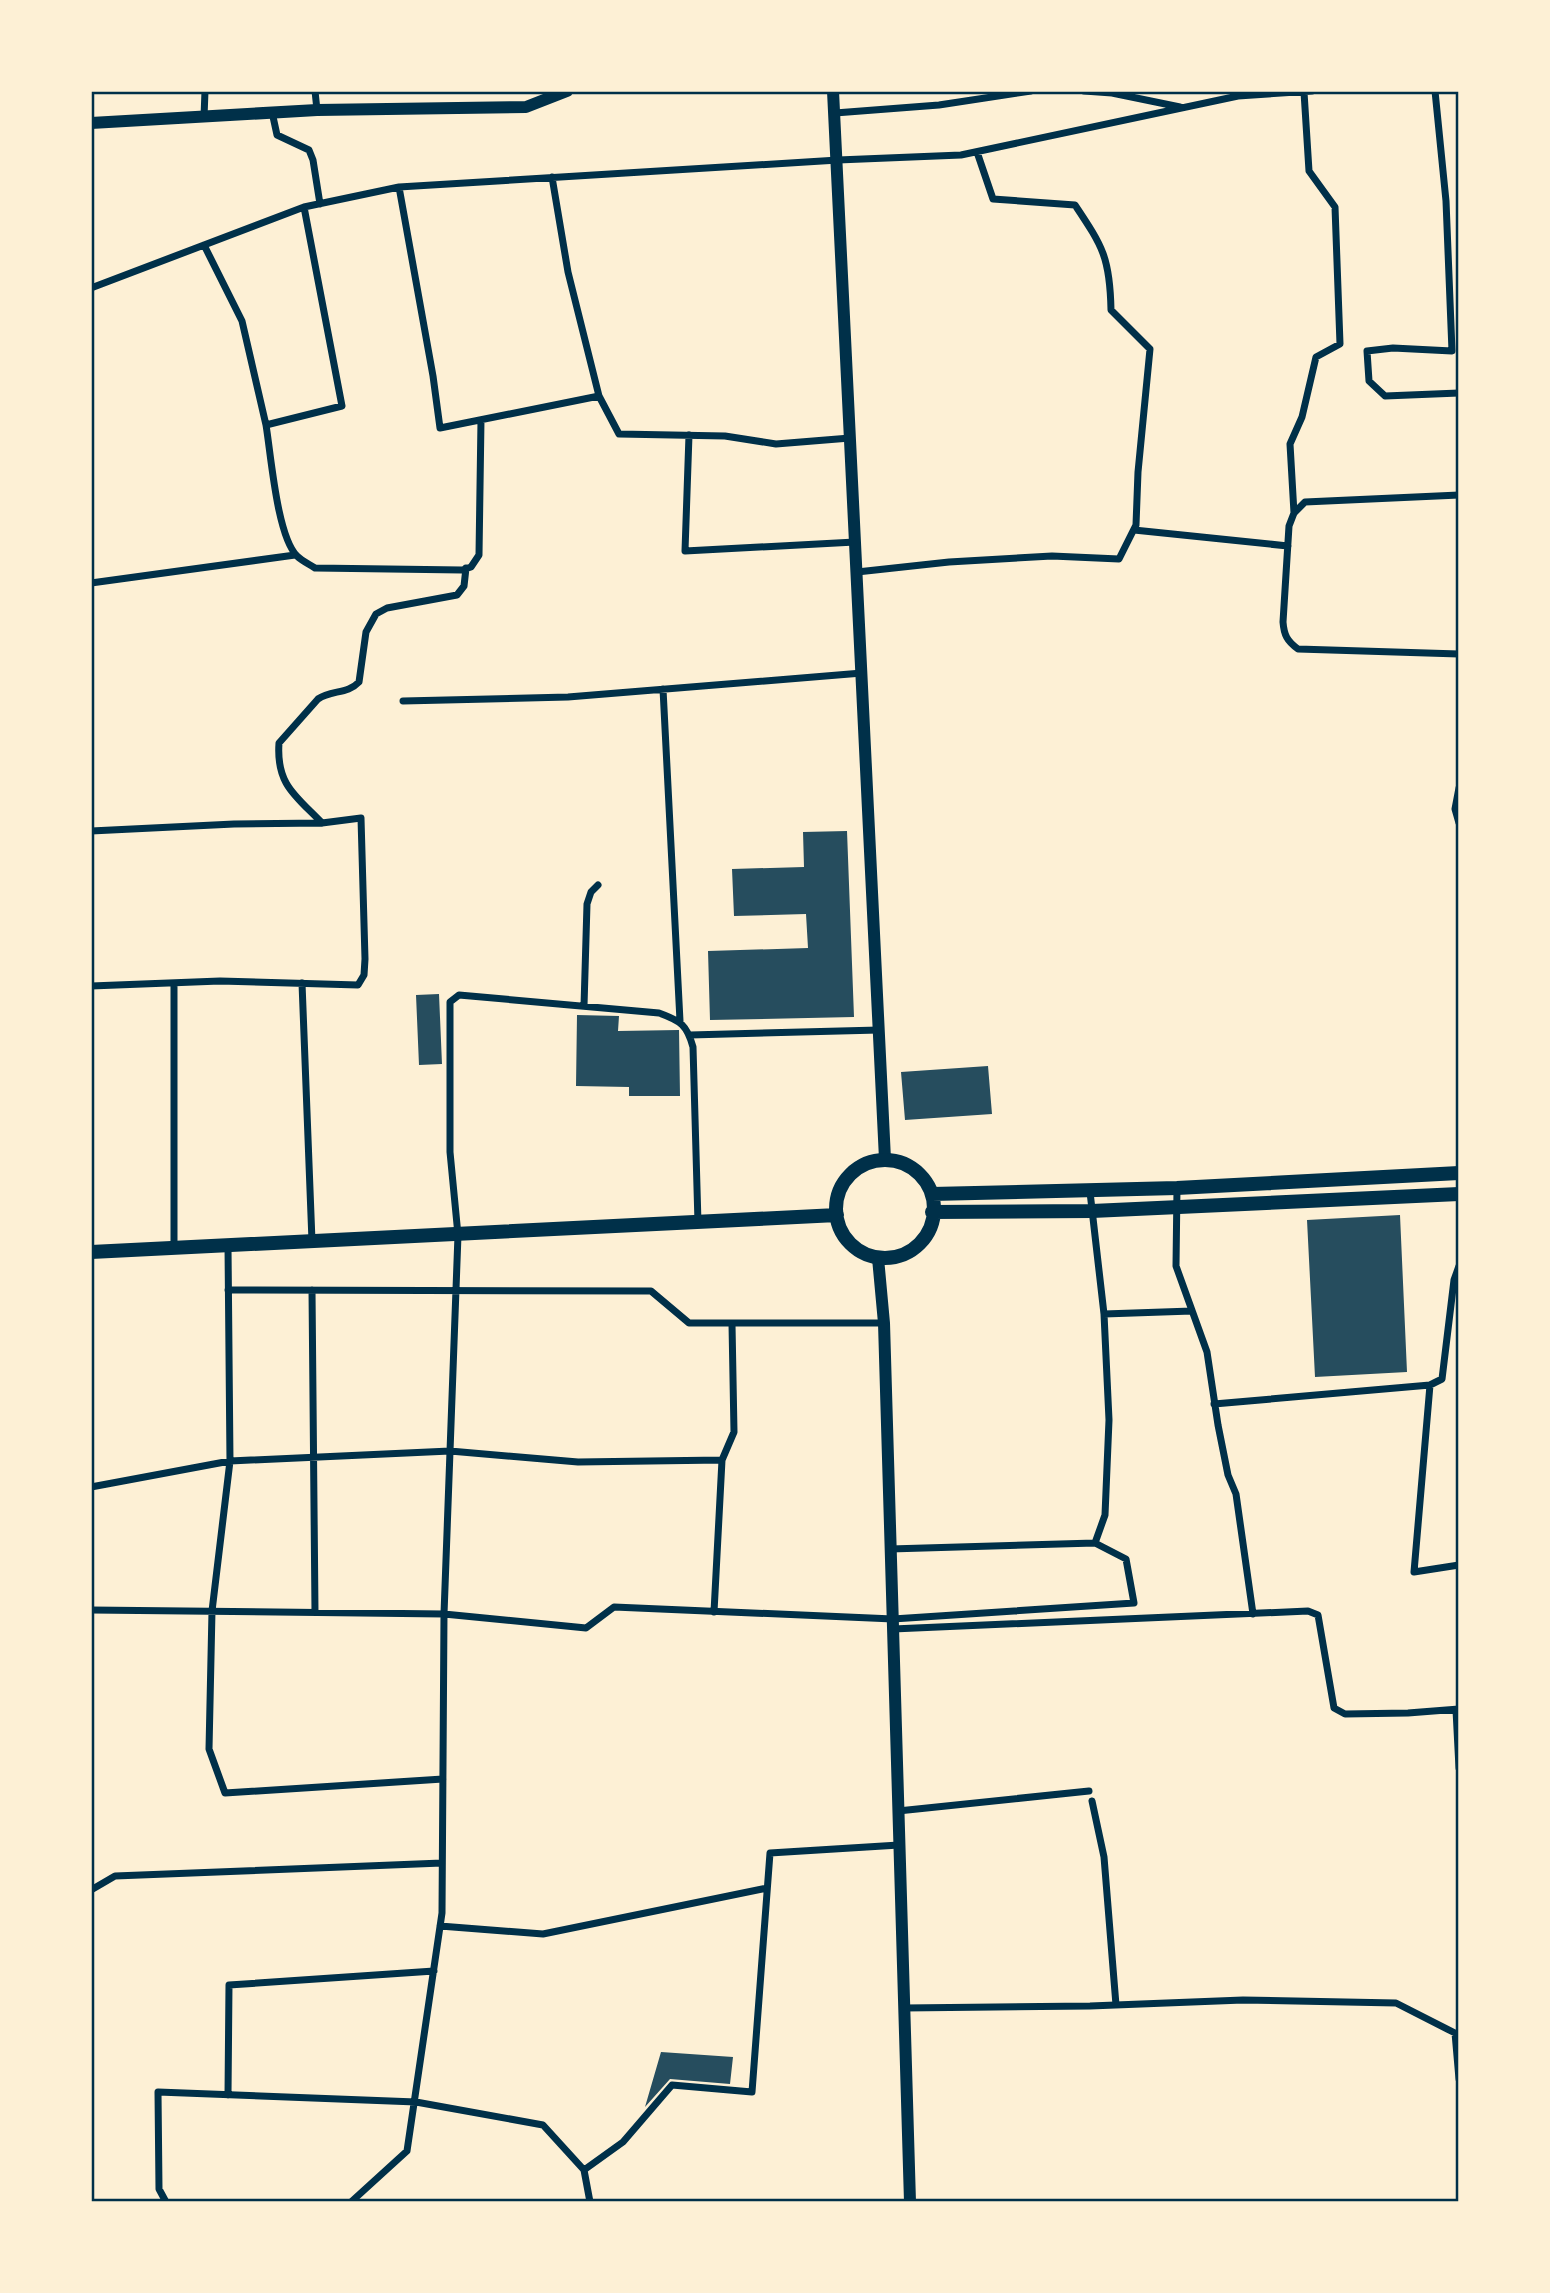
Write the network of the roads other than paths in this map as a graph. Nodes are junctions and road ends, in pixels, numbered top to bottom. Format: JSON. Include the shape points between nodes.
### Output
{"nodes":[{"id":1,"x":205,"y":91,"type":"edge"},
{"id":2,"x":315,"y":91,"type":"edge"},
{"id":3,"x":567,"y":91,"type":"edge"},
{"id":4,"x":833,"y":91,"type":"edge"},
{"id":5,"x":1031,"y":91,"type":"edge"},
{"id":6,"x":1084,"y":91,"type":"edge"},
{"id":7,"x":1312,"y":91,"type":"edge"},
{"id":8,"x":1434,"y":91,"type":"edge"},
{"id":9,"x":1304,"y":92,"type":"edge"},
{"id":10,"x":1184,"y":108,"type":"junction"},
{"id":11,"x":317,"y":110,"type":"junction"},
{"id":12,"x":272,"y":113,"type":"junction"},
{"id":13,"x":835,"y":113,"type":"junction"},
{"id":14,"x":204,"y":117,"type":"junction"},
{"id":15,"x":91,"y":123,"type":"edge"},
{"id":16,"x":977,"y":152,"type":"junction"},
{"id":17,"x":838,"y":160,"type":"junction"},
{"id":18,"x":552,"y":177,"type":"junction"},
{"id":19,"x":399,"y":187,"type":"junction"},
{"id":20,"x":320,"y":204,"type":"junction"},
{"id":21,"x":304,"y":207,"type":"junction"},
{"id":22,"x":204,"y":245,"type":"junction"},
{"id":23,"x":91,"y":288,"type":"edge"},
{"id":24,"x":1459,"y":393,"type":"edge"},
{"id":25,"x":599,"y":396,"type":"junction"},
{"id":26,"x":481,"y":420,"type":"junction"},
{"id":27,"x":266,"y":425,"type":"junction"},
{"id":28,"x":689,"y":435,"type":"junction"},
{"id":29,"x":850,"y":438,"type":"junction"},
{"id":30,"x":1459,"y":495,"type":"edge"},
{"id":31,"x":1294,"y":513,"type":"junction"},
{"id":32,"x":1134,"y":530,"type":"junction"},
{"id":33,"x":855,"y":542,"type":"junction"},
{"id":34,"x":1288,"y":547,"type":"junction"},
{"id":35,"x":295,"y":555,"type":"junction"},
{"id":36,"x":466,"y":568,"type":"junction"},
{"id":37,"x":857,"y":572,"type":"junction"},
{"id":38,"x":91,"y":583,"type":"edge"},
{"id":39,"x":1459,"y":654,"type":"edge"},
{"id":40,"x":862,"y":673,"type":"junction"},
{"id":41,"x":663,"y":689,"type":"junction"},
{"id":42,"x":403,"y":701,"type":"dead end"},
{"id":43,"x":1459,"y":788,"type":"edge"},
{"id":44,"x":1459,"y":823,"type":"edge"},
{"id":45,"x":322,"y":824,"type":"junction"},
{"id":46,"x":91,"y":831,"type":"edge"},
{"id":47,"x":598,"y":886,"type":"dead end"},
{"id":48,"x":174,"y":983,"type":"junction"},
{"id":49,"x":302,"y":983,"type":"junction"},
{"id":50,"x":91,"y":986,"type":"edge"},
{"id":51,"x":584,"y":1006,"type":"junction"},
{"id":52,"x":680,"y":1021,"type":"junction"},
{"id":53,"x":878,"y":1030,"type":"junction"},
{"id":54,"x":690,"y":1035,"type":"junction"},
{"id":55,"x":885,"y":1159,"type":"junction"},
{"id":56,"x":1459,"y":1173,"type":"edge"},
{"id":57,"x":1177,"y":1188,"type":"junction"},
{"id":58,"x":1090,"y":1192,"type":"junction"},
{"id":59,"x":932,"y":1194,"type":"junction"},
{"id":60,"x":1459,"y":1194,"type":"edge"},
{"id":61,"x":1177,"y":1208,"type":"junction"},
{"id":62,"x":1092,"y":1211,"type":"junction"},
{"id":63,"x":932,"y":1213,"type":"junction"},
{"id":64,"x":837,"y":1216,"type":"junction"},
{"id":65,"x":698,"y":1223,"type":"junction"},
{"id":66,"x":458,"y":1235,"type":"junction"},
{"id":67,"x":312,"y":1242,"type":"junction"},
{"id":68,"x":229,"y":1246,"type":"junction"},
{"id":69,"x":174,"y":1248,"type":"junction"},
{"id":70,"x":91,"y":1252,"type":"edge"},
{"id":71,"x":878,"y":1258,"type":"junction"},
{"id":72,"x":1459,"y":1266,"type":"edge"},
{"id":73,"x":456,"y":1289,"type":"junction"},
{"id":74,"x":228,"y":1290,"type":"junction"},
{"id":75,"x":312,"y":1290,"type":"junction"},
{"id":76,"x":1192,"y":1311,"type":"junction"},
{"id":77,"x":1104,"y":1314,"type":"junction"},
{"id":78,"x":884,"y":1323,"type":"junction"},
{"id":79,"x":732,"y":1324,"type":"junction"},
{"id":80,"x":1430,"y":1385,"type":"junction"},
{"id":81,"x":1214,"y":1404,"type":"junction"},
{"id":82,"x":450,"y":1451,"type":"junction"},
{"id":83,"x":313,"y":1457,"type":"junction"},
{"id":84,"x":722,"y":1460,"type":"junction"},
{"id":85,"x":230,"y":1461,"type":"junction"},
{"id":86,"x":91,"y":1487,"type":"edge"},
{"id":87,"x":1095,"y":1543,"type":"junction"},
{"id":88,"x":890,"y":1549,"type":"junction"},
{"id":89,"x":1459,"y":1565,"type":"edge"},
{"id":90,"x":91,"y":1610,"type":"edge"},
{"id":91,"x":212,"y":1611,"type":"junction"},
{"id":92,"x":315,"y":1612,"type":"junction"},
{"id":93,"x":714,"y":1612,"type":"junction"},
{"id":94,"x":444,"y":1614,"type":"junction"},
{"id":95,"x":1253,"y":1614,"type":"junction"},
{"id":96,"x":893,"y":1624,"type":"junction"},
{"id":97,"x":1457,"y":1710,"type":"edge"},
{"id":98,"x":1459,"y":1769,"type":"edge"},
{"id":99,"x":443,"y":1779,"type":"junction"},
{"id":100,"x":1089,"y":1791,"type":"dead end"},
{"id":101,"x":1091,"y":1801,"type":"dead end"},
{"id":102,"x":898,"y":1811,"type":"junction"},
{"id":103,"x":899,"y":1845,"type":"junction"},
{"id":104,"x":442,"y":1863,"type":"junction"},
{"id":105,"x":767,"y":1888,"type":"junction"},
{"id":106,"x":91,"y":1890,"type":"edge"},
{"id":107,"x":440,"y":1926,"type":"junction"},
{"id":108,"x":434,"y":1971,"type":"junction"},
{"id":109,"x":1116,"y":2005,"type":"junction"},
{"id":110,"x":904,"y":2008,"type":"junction"},
{"id":111,"x":1459,"y":2079,"type":"edge"},
{"id":112,"x":228,"y":2095,"type":"junction"},
{"id":113,"x":416,"y":2102,"type":"junction"},
{"id":114,"x":584,"y":2170,"type":"junction"},
{"id":115,"x":166,"y":2202,"type":"edge"},
{"id":116,"x":351,"y":2202,"type":"edge"},
{"id":117,"x":590,"y":2202,"type":"edge"},
{"id":118,"x":909,"y":2202,"type":"edge"}],
"edges":[{"from":1,"to":14,"type":"street"},
{"from":2,"to":11,"type":"street"},
{"from":3,"to":11,"type":"main road","via":[[526,107]]},
{"from":4,"to":13,"type":"main road"},
{"from":5,"to":13,"type":"street","via":[[939,105]]},
{"from":6,"to":10,"type":"street"},
{"from":7,"to":9,"type":"street"},
{"from":8,"to":24,"type":"street","via":[[1446,201],[1452,351],[1367,351],[1369,381],[1385,396]]},
{"from":9,"to":10,"type":"street","via":[[1238,96]]},
{"from":9,"to":31,"type":"street","via":[[1310,171],[1335,207],[1340,344],[1316,357],[1302,417],[1290,444]]},
{"from":10,"to":16,"type":"street"},
{"from":11,"to":12,"type":"main road"},
{"from":12,"to":14,"type":"main road"},
{"from":12,"to":20,"type":"street","via":[[277,135],[309,150]]},
{"from":13,"to":17,"type":"main road"},
{"from":14,"to":15,"type":"main road"},
{"from":16,"to":17,"type":"street"},
{"from":16,"to":32,"type":"street","via":[[993,199],[1075,205],[1102,246],[1111,277],[1111,310],[1150,349]]},
{"from":17,"to":18,"type":"street"},
{"from":17,"to":29,"type":"main road"},
{"from":18,"to":19,"type":"street"},
{"from":18,"to":25,"type":"street","via":[[568,271]]},
{"from":19,"to":20,"type":"street"},
{"from":19,"to":26,"type":"street","via":[[440,428]]},
{"from":20,"to":21,"type":"street"},
{"from":21,"to":22,"type":"street"},
{"from":21,"to":27,"type":"street","via":[[342,406]]},
{"from":22,"to":23,"type":"street"},
{"from":22,"to":27,"type":"street","via":[[242,321]]},
{"from":25,"to":26,"type":"street"},
{"from":25,"to":28,"type":"street","via":[[620,434]]},
{"from":26,"to":36,"type":"street","via":[[479,555]]},
{"from":27,"to":35,"type":"street","via":[[284,536]]},
{"from":28,"to":29,"type":"street","via":[[776,444]]},
{"from":28,"to":33,"type":"street","via":[[685,551]]},
{"from":29,"to":33,"type":"main road"},
{"from":30,"to":31,"type":"street","via":[[1306,502]]},
{"from":31,"to":34,"type":"street"},
{"from":32,"to":34,"type":"street"},
{"from":32,"to":37,"type":"street","via":[[1119,559],[1052,556]]},
{"from":33,"to":37,"type":"main road"},
{"from":34,"to":39,"type":"street","via":[[1284,635],[1298,649]]},
{"from":35,"to":36,"type":"street","via":[[315,568]]},
{"from":35,"to":38,"type":"street"},
{"from":36,"to":45,"type":"street","via":[[464,586],[457,595],[376,614],[366,632],[359,682],[354,688],[318,699],[279,743],[279,770],[289,789]]},
{"from":37,"to":40,"type":"main road"},
{"from":40,"to":41,"type":"street"},
{"from":40,"to":53,"type":"main road"},
{"from":41,"to":42,"type":"street","via":[[568,697]]},
{"from":41,"to":52,"type":"street"},
{"from":43,"to":44,"type":"street","via":[[1455,809]]},
{"from":45,"to":46,"type":"street"},
{"from":45,"to":49,"type":"street","via":[[361,818],[364,975],[358,985]]},
{"from":47,"to":51,"type":"street","via":[[587,904]]},
{"from":48,"to":49,"type":"street"},
{"from":48,"to":50,"type":"street"},
{"from":48,"to":69,"type":"street"},
{"from":49,"to":67,"type":"street"},
{"from":51,"to":52,"type":"street","via":[[659,1013]]},
{"from":51,"to":66,"type":"street","via":[[459,995],[450,1003],[450,1152]]},
{"from":52,"to":54,"type":"street"},
{"from":53,"to":54,"type":"street"},
{"from":53,"to":55,"type":"main road"},
{"from":54,"to":65,"type":"street"},
{"from":55,"to":59,"type":"main road","via":[[915,1169],[930,1184]]},
{"from":55,"to":64,"type":"main road","via":[[855,1168],[844,1180],[836,1194]]},
{"from":56,"to":57,"type":"main road"},
{"from":57,"to":58,"type":"main road"},
{"from":57,"to":61,"type":"street"},
{"from":58,"to":59,"type":"main road"},
{"from":58,"to":62,"type":"street"},
{"from":59,"to":63,"type":"main road"},
{"from":60,"to":61,"type":"main road"},
{"from":61,"to":62,"type":"main road"},
{"from":61,"to":76,"type":"street","via":[[1176,1266]]},
{"from":62,"to":63,"type":"main road"},
{"from":62,"to":77,"type":"street"},
{"from":63,"to":71,"type":"main road","via":[[932,1225],[918,1247],[907,1254]]},
{"from":64,"to":65,"type":"main road"},
{"from":64,"to":71,"type":"main road","via":[[843,1237],[853,1248]]},
{"from":65,"to":66,"type":"main road"},
{"from":66,"to":67,"type":"main road"},
{"from":66,"to":73,"type":"street"},
{"from":67,"to":68,"type":"main road"},
{"from":68,"to":69,"type":"main road"},
{"from":68,"to":74,"type":"street"},
{"from":69,"to":70,"type":"main road"},
{"from":71,"to":78,"type":"main road"},
{"from":72,"to":80,"type":"street","via":[[1442,1378]]},
{"from":73,"to":75,"type":"street"},
{"from":73,"to":79,"type":"street","via":[[651,1291],[689,1324]]},
{"from":73,"to":82,"type":"street"},
{"from":74,"to":75,"type":"street"},
{"from":74,"to":85,"type":"street"},
{"from":75,"to":83,"type":"street"},
{"from":76,"to":77,"type":"street"},
{"from":76,"to":81,"type":"street","via":[[1207,1352]]},
{"from":77,"to":87,"type":"street","via":[[1109,1420],[1105,1515]]},
{"from":78,"to":79,"type":"street"},
{"from":78,"to":88,"type":"main road"},
{"from":79,"to":84,"type":"street","via":[[734,1432]]},
{"from":80,"to":81,"type":"street"},
{"from":80,"to":89,"type":"street","via":[[1414,1572]]},
{"from":81,"to":95,"type":"street","via":[[1236,1494]]},
{"from":82,"to":83,"type":"street"},
{"from":82,"to":84,"type":"street","via":[[578,1462]]},
{"from":82,"to":94,"type":"street"},
{"from":83,"to":85,"type":"street"},
{"from":83,"to":92,"type":"street"},
{"from":84,"to":93,"type":"street"},
{"from":85,"to":86,"type":"street"},
{"from":85,"to":91,"type":"street"},
{"from":87,"to":88,"type":"street"},
{"from":87,"to":96,"type":"street","via":[[1126,1559],[1134,1603]]},
{"from":88,"to":96,"type":"main road"},
{"from":90,"to":91,"type":"street"},
{"from":91,"to":92,"type":"street"},
{"from":91,"to":99,"type":"street","via":[[209,1749],[225,1793]]},
{"from":92,"to":94,"type":"street"},
{"from":93,"to":94,"type":"street","via":[[614,1607],[586,1628]]},
{"from":93,"to":96,"type":"street"},
{"from":94,"to":99,"type":"street"},
{"from":95,"to":96,"type":"street"},
{"from":95,"to":97,"type":"street","via":[[1308,1611],[1318,1615],[1334,1708],[1345,1714]]},
{"from":96,"to":102,"type":"main road"},
{"from":97,"to":98,"type":"street"},
{"from":99,"to":104,"type":"street"},
{"from":100,"to":102,"type":"street"},
{"from":101,"to":109,"type":"street","via":[[1104,1857]]},
{"from":102,"to":103,"type":"main road"},
{"from":103,"to":105,"type":"street","via":[[770,1853]]},
{"from":103,"to":110,"type":"main road"},
{"from":104,"to":106,"type":"street","via":[[115,1876]]},
{"from":104,"to":107,"type":"street"},
{"from":105,"to":107,"type":"street","via":[[543,1934]]},
{"from":105,"to":114,"type":"street","via":[[752,2092],[672,2085],[623,2142]]},
{"from":107,"to":108,"type":"street"},
{"from":108,"to":112,"type":"street","via":[[229,1985]]},
{"from":108,"to":113,"type":"street"},
{"from":109,"to":110,"type":"street"},
{"from":109,"to":111,"type":"street","via":[[1243,2000],[1396,2004],[1455,2033]]},
{"from":110,"to":118,"type":"main road"},
{"from":112,"to":113,"type":"street"},
{"from":112,"to":115,"type":"street","via":[[158,2092],[159,2189]]},
{"from":113,"to":114,"type":"street","via":[[543,2125]]},
{"from":113,"to":116,"type":"street","via":[[407,2151]]},
{"from":114,"to":117,"type":"street"}]}
